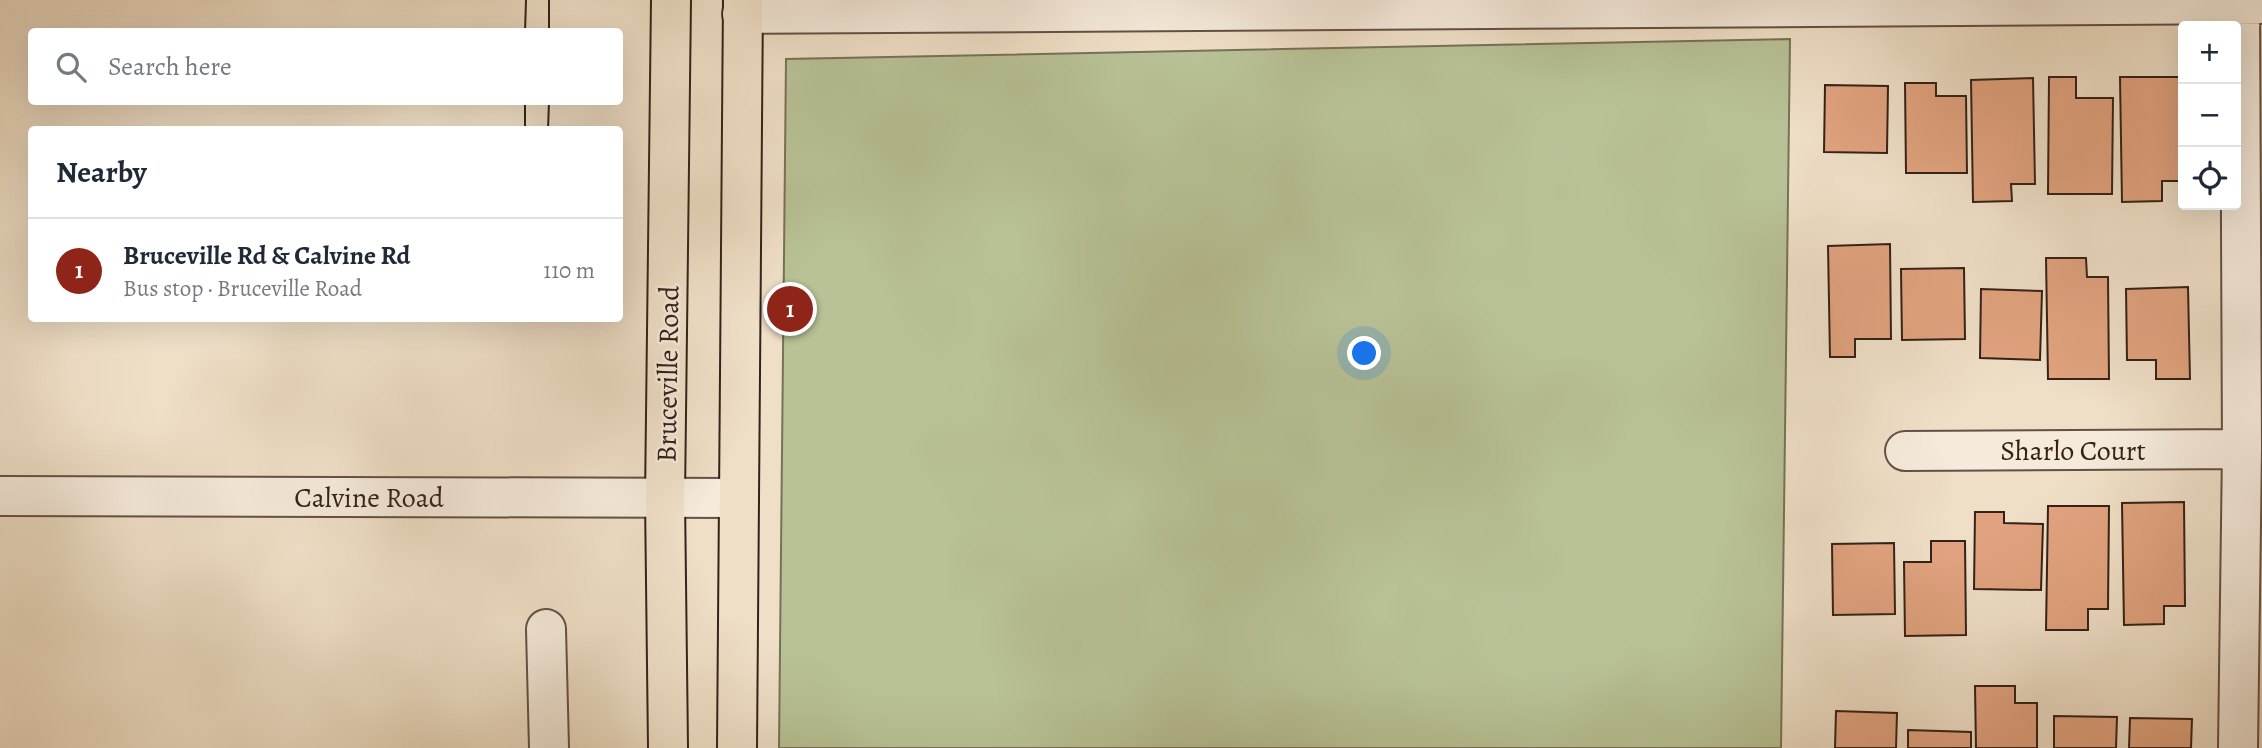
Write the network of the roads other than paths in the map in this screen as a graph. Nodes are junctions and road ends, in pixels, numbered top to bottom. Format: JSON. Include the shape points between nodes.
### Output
{"nodes":[{"id":1,"x":671,"y":0,"type":"edge"},
{"id":2,"x":732,"y":5,"type":"edge"},
{"id":3,"x":2251,"y":5,"type":"edge"},
{"id":4,"x":2242,"y":449,"type":"junction"},
{"id":5,"x":1905,"y":451,"type":"dead end"},
{"id":6,"x":0,"y":496,"type":"edge"},
{"id":7,"x":665,"y":498,"type":"junction"},
{"id":8,"x":739,"y":498,"type":"junction"},
{"id":9,"x":546,"y":628,"type":"dead end"},
{"id":10,"x":549,"y":748,"type":"edge"},
{"id":11,"x":668,"y":748,"type":"edge"},
{"id":12,"x":737,"y":748,"type":"edge"},
{"id":13,"x":2238,"y":748,"type":"edge"}],
"edges":[{"from":1,"to":7,"type":"main road","name":"Bruceville Road"},
{"from":2,"to":3,"type":"street"},
{"from":2,"to":8,"type":"main road"},
{"from":3,"to":4,"type":"street"},
{"from":4,"to":5,"type":"street","name":"Sharlo Court"},
{"from":4,"to":13,"type":"street"},
{"from":6,"to":7,"type":"street","name":"Calvine Road"},
{"from":7,"to":8,"type":"street","name":"Calvine Road"},
{"from":7,"to":11,"type":"main road","name":"Bruceville Road"},
{"from":8,"to":12,"type":"main road"},
{"from":9,"to":10,"type":"street"}]}
